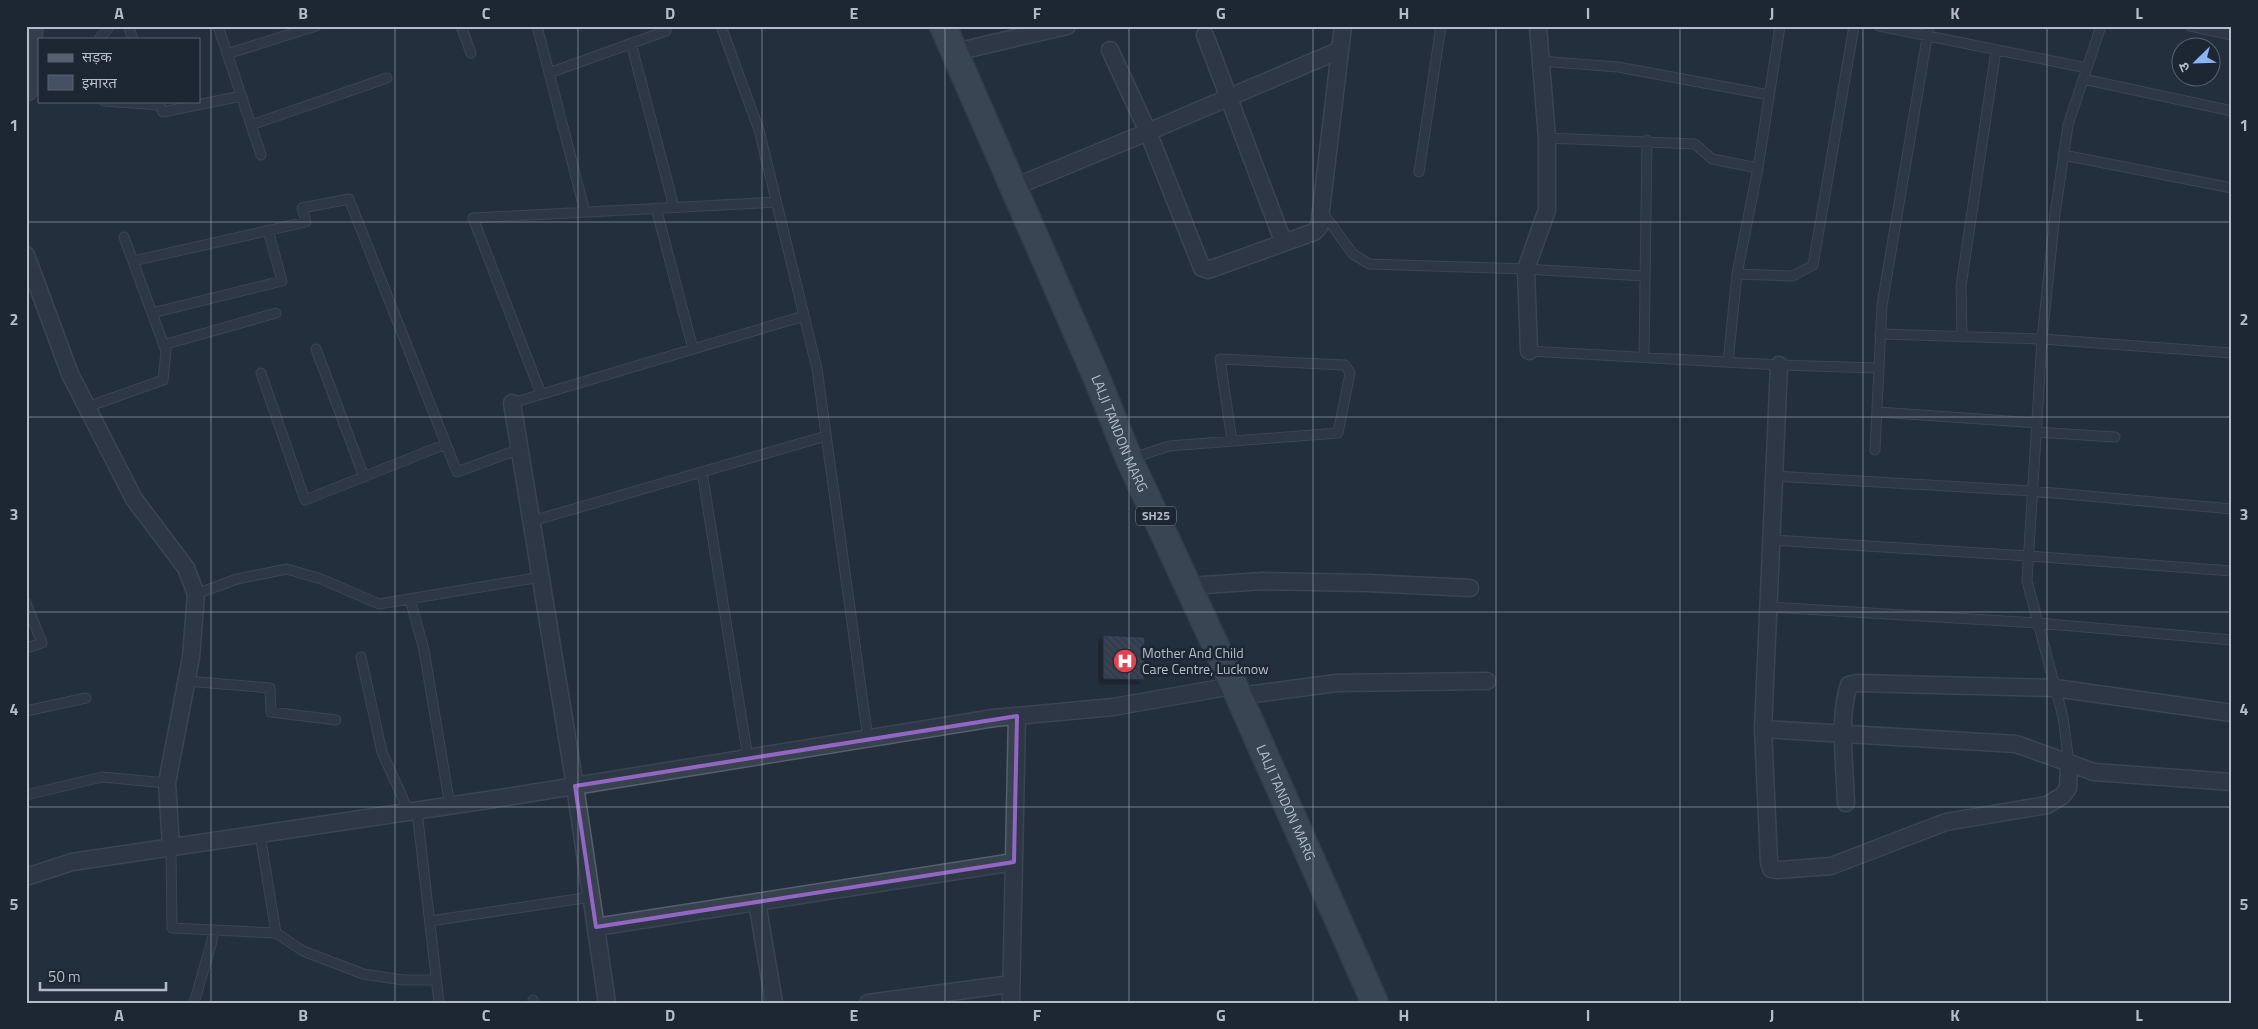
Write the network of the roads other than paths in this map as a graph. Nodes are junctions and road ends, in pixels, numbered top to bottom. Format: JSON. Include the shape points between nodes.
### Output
{"nodes":[{"id":1,"x":31,"y":26,"type":"edge"},
{"id":2,"x":110,"y":26,"type":"edge"},
{"id":3,"x":128,"y":26,"type":"edge"},
{"id":4,"x":218,"y":26,"type":"edge"},
{"id":5,"x":315,"y":26,"type":"edge"},
{"id":6,"x":461,"y":26,"type":"edge"},
{"id":7,"x":537,"y":26,"type":"edge"},
{"id":8,"x":664,"y":26,"type":"edge"},
{"id":9,"x":721,"y":26,"type":"edge"},
{"id":10,"x":931,"y":26,"type":"edge"},
{"id":11,"x":943,"y":26,"type":"edge"},
{"id":12,"x":1067,"y":26,"type":"edge"},
{"id":13,"x":1343,"y":26,"type":"edge"},
{"id":14,"x":1441,"y":26,"type":"edge"},
{"id":15,"x":1538,"y":26,"type":"edge"},
{"id":16,"x":1780,"y":26,"type":"edge"},
{"id":17,"x":1854,"y":26,"type":"edge"},
{"id":18,"x":1879,"y":26,"type":"edge"},
{"id":19,"x":1929,"y":26,"type":"edge"},
{"id":20,"x":2101,"y":26,"type":"edge"},
{"id":21,"x":2190,"y":26,"type":"edge"},
{"id":22,"x":1205,"y":35,"type":"dead end"},
{"id":23,"x":2232,"y":35,"type":"edge"},
{"id":24,"x":1927,"y":36,"type":"junction"},
{"id":25,"x":101,"y":38,"type":"edge"},
{"id":26,"x":133,"y":38,"type":"edge"},
{"id":27,"x":631,"y":43,"type":"junction"},
{"id":28,"x":1110,"y":50,"type":"dead end"},
{"id":29,"x":1340,"y":50,"type":"junction"},
{"id":30,"x":1996,"y":50,"type":"junction"},
{"id":31,"x":955,"y":52,"type":"junction"},
{"id":32,"x":471,"y":53,"type":"dead end"},
{"id":33,"x":228,"y":54,"type":"junction"},
{"id":34,"x":1540,"y":61,"type":"junction"},
{"id":35,"x":2087,"y":68,"type":"junction"},
{"id":36,"x":549,"y":74,"type":"junction"},
{"id":37,"x":387,"y":78,"type":"dead end"},
{"id":38,"x":2083,"y":79,"type":"junction"},
{"id":39,"x":962,"y":85,"type":"junction"},
{"id":40,"x":33,"y":86,"type":"edge"},
{"id":41,"x":1769,"y":95,"type":"junction"},
{"id":42,"x":241,"y":96,"type":"junction"},
{"id":43,"x":1230,"y":97,"type":"junction"},
{"id":44,"x":132,"y":102,"type":"edge"},
{"id":45,"x":159,"y":103,"type":"edge"},
{"id":46,"x":2232,"y":111,"type":"edge"},
{"id":47,"x":251,"y":125,"type":"junction"},
{"id":48,"x":1148,"y":132,"type":"junction"},
{"id":49,"x":1547,"y":138,"type":"junction"},
{"id":50,"x":1647,"y":140,"type":"junction"},
{"id":51,"x":261,"y":155,"type":"dead end"},
{"id":52,"x":2064,"y":155,"type":"junction"},
{"id":53,"x":1758,"y":168,"type":"junction"},
{"id":54,"x":1420,"y":172,"type":"dead end"},
{"id":55,"x":1014,"y":186,"type":"junction"},
{"id":56,"x":2232,"y":188,"type":"edge"},
{"id":57,"x":776,"y":202,"type":"junction"},
{"id":58,"x":674,"y":207,"type":"junction"},
{"id":59,"x":656,"y":208,"type":"junction"},
{"id":60,"x":585,"y":212,"type":"junction"},
{"id":61,"x":1322,"y":212,"type":"junction"},
{"id":62,"x":268,"y":230,"type":"junction"},
{"id":63,"x":124,"y":237,"type":"dead end"},
{"id":64,"x":1283,"y":242,"type":"junction"},
{"id":65,"x":26,"y":255,"type":"edge"},
{"id":66,"x":132,"y":261,"type":"junction"},
{"id":67,"x":1526,"y":269,"type":"junction"},
{"id":68,"x":1737,"y":274,"type":"junction"},
{"id":69,"x":1644,"y":276,"type":"junction"},
{"id":70,"x":276,"y":313,"type":"dead end"},
{"id":71,"x":152,"y":314,"type":"junction"},
{"id":72,"x":804,"y":316,"type":"junction"},
{"id":73,"x":1880,"y":334,"type":"junction"},
{"id":74,"x":1962,"y":336,"type":"junction"},
{"id":75,"x":2042,"y":339,"type":"junction"},
{"id":76,"x":164,"y":345,"type":"junction"},
{"id":77,"x":316,"y":349,"type":"dead end"},
{"id":78,"x":693,"y":349,"type":"junction"},
{"id":79,"x":1529,"y":350,"type":"joint"},
{"id":80,"x":2232,"y":353,"type":"edge"},
{"id":81,"x":1644,"y":357,"type":"junction"},
{"id":82,"x":1728,"y":362,"type":"junction"},
{"id":83,"x":1779,"y":365,"type":"junction"},
{"id":84,"x":1878,"y":368,"type":"junction"},
{"id":85,"x":261,"y":373,"type":"dead end"},
{"id":86,"x":541,"y":394,"type":"junction"},
{"id":87,"x":512,"y":403,"type":"joint"},
{"id":88,"x":87,"y":407,"type":"junction"},
{"id":89,"x":1878,"y":412,"type":"junction"},
{"id":90,"x":2036,"y":427,"type":"junction"},
{"id":91,"x":826,"y":436,"type":"junction"},
{"id":92,"x":2115,"y":437,"type":"dead end"},
{"id":93,"x":1232,"y":441,"type":"junction"},
{"id":94,"x":446,"y":444,"type":"junction"},
{"id":95,"x":520,"y":449,"type":"junction"},
{"id":96,"x":1875,"y":450,"type":"dead end"},
{"id":97,"x":1125,"y":462,"type":"junction"},
{"id":98,"x":702,"y":472,"type":"junction"},
{"id":99,"x":1774,"y":476,"type":"junction"},
{"id":100,"x":364,"y":477,"type":"junction"},
{"id":101,"x":2032,"y":491,"type":"junction"},
{"id":102,"x":2232,"y":509,"type":"edge"},
{"id":103,"x":532,"y":521,"type":"junction"},
{"id":104,"x":1772,"y":540,"type":"junction"},
{"id":105,"x":2028,"y":556,"type":"junction"},
{"id":106,"x":2232,"y":571,"type":"edge"},
{"id":107,"x":541,"y":577,"type":"junction"},
{"id":108,"x":1189,"y":586,"type":"junction"},
{"id":109,"x":1470,"y":588,"type":"dead end"},
{"id":110,"x":196,"y":594,"type":"junction"},
{"id":111,"x":410,"y":599,"type":"junction"},
{"id":112,"x":26,"y":603,"type":"edge"},
{"id":113,"x":1769,"y":607,"type":"junction"},
{"id":114,"x":2038,"y":623,"type":"junction"},
{"id":115,"x":2232,"y":640,"type":"edge"},
{"id":116,"x":26,"y":648,"type":"edge"},
{"id":117,"x":362,"y":657,"type":"dead end"},
{"id":118,"x":186,"y":681,"type":"junction"},
{"id":119,"x":1486,"y":681,"type":"dead end"},
{"id":120,"x":1231,"y":688,"type":"junction"},
{"id":121,"x":2055,"y":688,"type":"junction"},
{"id":122,"x":86,"y":698,"type":"dead end"},
{"id":123,"x":26,"y":711,"type":"edge"},
{"id":124,"x":2232,"y":712,"type":"edge"},
{"id":125,"x":1017,"y":716,"type":"junction"},
{"id":126,"x":336,"y":720,"type":"dead end"},
{"id":127,"x":1763,"y":729,"type":"junction"},
{"id":128,"x":1843,"y":734,"type":"junction"},
{"id":129,"x":868,"y":739,"type":"junction"},
{"id":130,"x":748,"y":758,"type":"junction"},
{"id":131,"x":2069,"y":763,"type":"junction"},
{"id":132,"x":166,"y":782,"type":"junction"},
{"id":133,"x":2232,"y":782,"type":"edge"},
{"id":134,"x":575,"y":786,"type":"junction"},
{"id":135,"x":26,"y":795,"type":"edge"},
{"id":136,"x":1846,"y":803,"type":"dead end"},
{"id":137,"x":450,"y":806,"type":"junction"},
{"id":138,"x":413,"y":811,"type":"junction"},
{"id":139,"x":260,"y":834,"type":"junction"},
{"id":140,"x":171,"y":847,"type":"junction"},
{"id":141,"x":1014,"y":862,"type":"junction"},
{"id":142,"x":26,"y":877,"type":"edge"},
{"id":143,"x":591,"y":897,"type":"junction"},
{"id":144,"x":757,"y":902,"type":"junction"},
{"id":145,"x":430,"y":921,"type":"junction"},
{"id":146,"x":596,"y":927,"type":"junction"},
{"id":147,"x":213,"y":931,"type":"junction"},
{"id":148,"x":276,"y":933,"type":"junction"},
{"id":149,"x":436,"y":980,"type":"junction"},
{"id":150,"x":1011,"y":984,"type":"junction"},
{"id":151,"x":194,"y":1003,"type":"edge"},
{"id":152,"x":439,"y":1003,"type":"edge"},
{"id":153,"x":607,"y":1003,"type":"edge"},
{"id":154,"x":774,"y":1003,"type":"edge"},
{"id":155,"x":868,"y":1003,"type":"edge"},
{"id":156,"x":1011,"y":1003,"type":"edge"},
{"id":157,"x":1361,"y":1003,"type":"edge"},
{"id":158,"x":1375,"y":1003,"type":"edge"}],
"edges":[{"from":1,"to":40,"type":"street"},
{"from":2,"to":25,"type":"lane"},
{"from":3,"to":26,"type":"lane"},
{"from":4,"to":33,"type":"lane"},
{"from":5,"to":33,"type":"lane"},
{"from":6,"to":32,"type":"lane"},
{"from":7,"to":36,"type":"lane"},
{"from":8,"to":27,"type":"lane","via":[[666,30]]},
{"from":9,"to":57,"type":"lane","via":[[759,130]]},
{"from":10,"to":39,"type":"main road","name":"LALJI TANDON MARG","number":"SH25"},
{"from":11,"to":31,"type":"main road","name":"LALJI TANDON MARG","number":"SH25"},
{"from":12,"to":31,"type":"street"},
{"from":13,"to":29,"type":"street"},
{"from":14,"to":54,"type":"lane"},
{"from":15,"to":34,"type":"street"},
{"from":16,"to":41,"type":"lane"},
{"from":17,"to":68,"type":"lane","via":[[1813,265],[1793,276]]},
{"from":18,"to":24,"type":"lane"},
{"from":19,"to":24,"type":"lane"},
{"from":20,"to":35,"type":"lane"},
{"from":21,"to":23,"type":"lane"},
{"from":22,"to":43,"type":"street"},
{"from":24,"to":30,"type":"lane"},
{"from":24,"to":73,"type":"lane","via":[[1882,305]]},
{"from":27,"to":36,"type":"lane"},
{"from":27,"to":58,"type":"lane"},
{"from":28,"to":48,"type":"street"},
{"from":29,"to":43,"type":"street"},
{"from":29,"to":61,"type":"street"},
{"from":30,"to":35,"type":"lane"},
{"from":30,"to":74,"type":"lane","via":[[1961,286]]},
{"from":31,"to":39,"type":"main road","name":"LALJI TANDON MARG","number":"SH25"},
{"from":33,"to":42,"type":"lane"},
{"from":34,"to":41,"type":"lane","via":[[1618,67]]},
{"from":34,"to":49,"type":"street"},
{"from":35,"to":38,"type":"lane"},
{"from":36,"to":60,"type":"lane"},
{"from":37,"to":47,"type":"lane"},
{"from":38,"to":46,"type":"lane"},
{"from":38,"to":52,"type":"lane","via":[[2068,125]]},
{"from":39,"to":55,"type":"main road","name":"LALJI TANDON MARG","number":"SH25"},
{"from":39,"to":97,"type":"main road","name":"LALJI TANDON MARG","number":"SH25"},
{"from":41,"to":53,"type":"lane"},
{"from":42,"to":45,"type":"lane","via":[[163,112]]},
{"from":42,"to":47,"type":"lane"},
{"from":43,"to":48,"type":"street"},
{"from":43,"to":64,"type":"street"},
{"from":44,"to":45,"type":"lane"},
{"from":47,"to":51,"type":"lane"},
{"from":48,"to":55,"type":"street"},
{"from":48,"to":64,"type":"street","via":[[1204,269],[1210,270]]},
{"from":49,"to":50,"type":"lane"},
{"from":49,"to":67,"type":"street","via":[[1547,210]]},
{"from":50,"to":53,"type":"lane","via":[[1695,144],[1712,159]]},
{"from":50,"to":69,"type":"lane"},
{"from":52,"to":56,"type":"lane"},
{"from":52,"to":75,"type":"lane"},
{"from":53,"to":68,"type":"lane"},
{"from":55,"to":97,"type":"main road","name":"LALJI TANDON MARG","number":"SH25","via":[[1098,381]]},
{"from":57,"to":58,"type":"lane"},
{"from":57,"to":72,"type":"lane"},
{"from":58,"to":59,"type":"lane"},
{"from":59,"to":60,"type":"lane"},
{"from":59,"to":78,"type":"lane"},
{"from":60,"to":86,"type":"lane","via":[[473,218]]},
{"from":61,"to":64,"type":"street","via":[[1314,232]]},
{"from":61,"to":67,"type":"lane","via":[[1353,254],[1369,264]]},
{"from":62,"to":66,"type":"lane"},
{"from":62,"to":71,"type":"lane","via":[[282,281]]},
{"from":62,"to":94,"type":"lane","via":[[306,222],[302,208],[349,199]]},
{"from":63,"to":66,"type":"lane"},
{"from":65,"to":88,"type":"street","via":[[70,374]]},
{"from":66,"to":71,"type":"lane"},
{"from":67,"to":69,"type":"lane"},
{"from":67,"to":79,"type":"street"},
{"from":68,"to":82,"type":"lane"},
{"from":69,"to":81,"type":"lane"},
{"from":70,"to":76,"type":"lane"},
{"from":71,"to":76,"type":"lane"},
{"from":72,"to":78,"type":"lane"},
{"from":72,"to":91,"type":"lane"},
{"from":73,"to":74,"type":"lane"},
{"from":73,"to":84,"type":"lane"},
{"from":74,"to":75,"type":"lane"},
{"from":75,"to":80,"type":"lane"},
{"from":75,"to":90,"type":"lane"},
{"from":76,"to":88,"type":"lane","via":[[163,380]]},
{"from":77,"to":100,"type":"lane"},
{"from":78,"to":86,"type":"lane"},
{"from":79,"to":81,"type":"lane"},
{"from":81,"to":82,"type":"lane"},
{"from":82,"to":83,"type":"lane"},
{"from":83,"to":84,"type":"lane"},
{"from":83,"to":99,"type":"street"},
{"from":84,"to":89,"type":"lane"},
{"from":85,"to":100,"type":"lane","via":[[305,500]]},
{"from":86,"to":87,"type":"lane"},
{"from":87,"to":95,"type":"street"},
{"from":88,"to":110,"type":"street","via":[[134,499],[186,568]]},
{"from":89,"to":90,"type":"lane"},
{"from":89,"to":96,"type":"lane"},
{"from":90,"to":92,"type":"lane"},
{"from":90,"to":101,"type":"lane"},
{"from":91,"to":98,"type":"lane"},
{"from":91,"to":129,"type":"lane"},
{"from":93,"to":93,"type":"lane","via":[[1338,433],[1350,373],[1348,368],[1345,364],[1220,359]]},
{"from":93,"to":97,"type":"lane","via":[[1169,446]]},
{"from":94,"to":95,"type":"lane","via":[[457,472]]},
{"from":94,"to":100,"type":"lane"},
{"from":95,"to":103,"type":"street"},
{"from":97,"to":108,"type":"main road","name":"LALJI TANDON MARG","number":"SH25"},
{"from":97,"to":120,"type":"main road","name":"LALJI TANDON MARG","number":"SH25"},
{"from":98,"to":103,"type":"lane"},
{"from":98,"to":130,"type":"lane"},
{"from":99,"to":101,"type":"lane"},
{"from":99,"to":104,"type":"street"},
{"from":101,"to":102,"type":"lane"},
{"from":101,"to":105,"type":"lane"},
{"from":103,"to":107,"type":"street"},
{"from":104,"to":105,"type":"lane"},
{"from":104,"to":113,"type":"street"},
{"from":105,"to":106,"type":"lane"},
{"from":105,"to":114,"type":"lane","via":[[2027,581]]},
{"from":107,"to":111,"type":"lane"},
{"from":107,"to":134,"type":"street"},
{"from":108,"to":109,"type":"street","via":[[1263,581],[1368,582]]},
{"from":108,"to":120,"type":"main road","name":"LALJI TANDON MARG","number":"SH25"},
{"from":110,"to":111,"type":"lane","via":[[237,579],[287,569],[321,579],[379,604]]},
{"from":110,"to":118,"type":"street"},
{"from":111,"to":137,"type":"lane","via":[[424,650]]},
{"from":112,"to":116,"type":"lane","via":[[42,643]]},
{"from":113,"to":114,"type":"lane"},
{"from":113,"to":127,"type":"street"},
{"from":114,"to":115,"type":"lane"},
{"from":114,"to":121,"type":"lane"},
{"from":117,"to":138,"type":"lane","via":[[382,752]]},
{"from":118,"to":126,"type":"lane","via":[[270,688],[271,712]]},
{"from":118,"to":132,"type":"street"},
{"from":119,"to":120,"type":"street","via":[[1337,682]]},
{"from":120,"to":125,"type":"street","via":[[1113,707]]},
{"from":120,"to":157,"type":"main road","name":"LALJI TANDON MARG","number":"SH25"},
{"from":120,"to":158,"type":"main road","name":"LALJI TANDON MARG","number":"SH25"},
{"from":121,"to":124,"type":"street"},
{"from":121,"to":128,"type":"street","via":[[1849,685]]},
{"from":121,"to":131,"type":"lane","via":[[2063,717]]},
{"from":122,"to":123,"type":"lane"},
{"from":125,"to":129,"type":"street"},
{"from":125,"to":141,"type":"street"},
{"from":127,"to":128,"type":"street"},
{"from":127,"to":131,"type":"street","via":[[1769,862],[1771,868],[1777,870],[1832,866],[1946,822],[2047,805],[2068,788]]},
{"from":128,"to":131,"type":"street","via":[[2016,744]]},
{"from":128,"to":136,"type":"street"},
{"from":129,"to":130,"type":"street"},
{"from":130,"to":134,"type":"street"},
{"from":131,"to":133,"type":"street","via":[[2094,772]]},
{"from":132,"to":135,"type":"lane","via":[[102,777]]},
{"from":132,"to":140,"type":"street"},
{"from":134,"to":137,"type":"street"},
{"from":134,"to":143,"type":"street"},
{"from":137,"to":138,"type":"street"},
{"from":138,"to":139,"type":"street"},
{"from":138,"to":145,"type":"lane"},
{"from":139,"to":140,"type":"street"},
{"from":139,"to":148,"type":"lane"},
{"from":140,"to":142,"type":"street","via":[[72,862]]},
{"from":140,"to":147,"type":"lane","via":[[172,928]]},
{"from":141,"to":144,"type":"street"},
{"from":141,"to":150,"type":"street"},
{"from":143,"to":145,"type":"lane"},
{"from":143,"to":146,"type":"street"},
{"from":144,"to":146,"type":"street"},
{"from":144,"to":154,"type":"street"},
{"from":145,"to":149,"type":"lane"},
{"from":146,"to":153,"type":"street"},
{"from":147,"to":148,"type":"lane"},
{"from":147,"to":151,"type":"lane"},
{"from":148,"to":149,"type":"lane","via":[[303,951],[363,974],[404,980]]},
{"from":149,"to":152,"type":"lane"},
{"from":150,"to":155,"type":"street"},
{"from":150,"to":156,"type":"street"}]}
